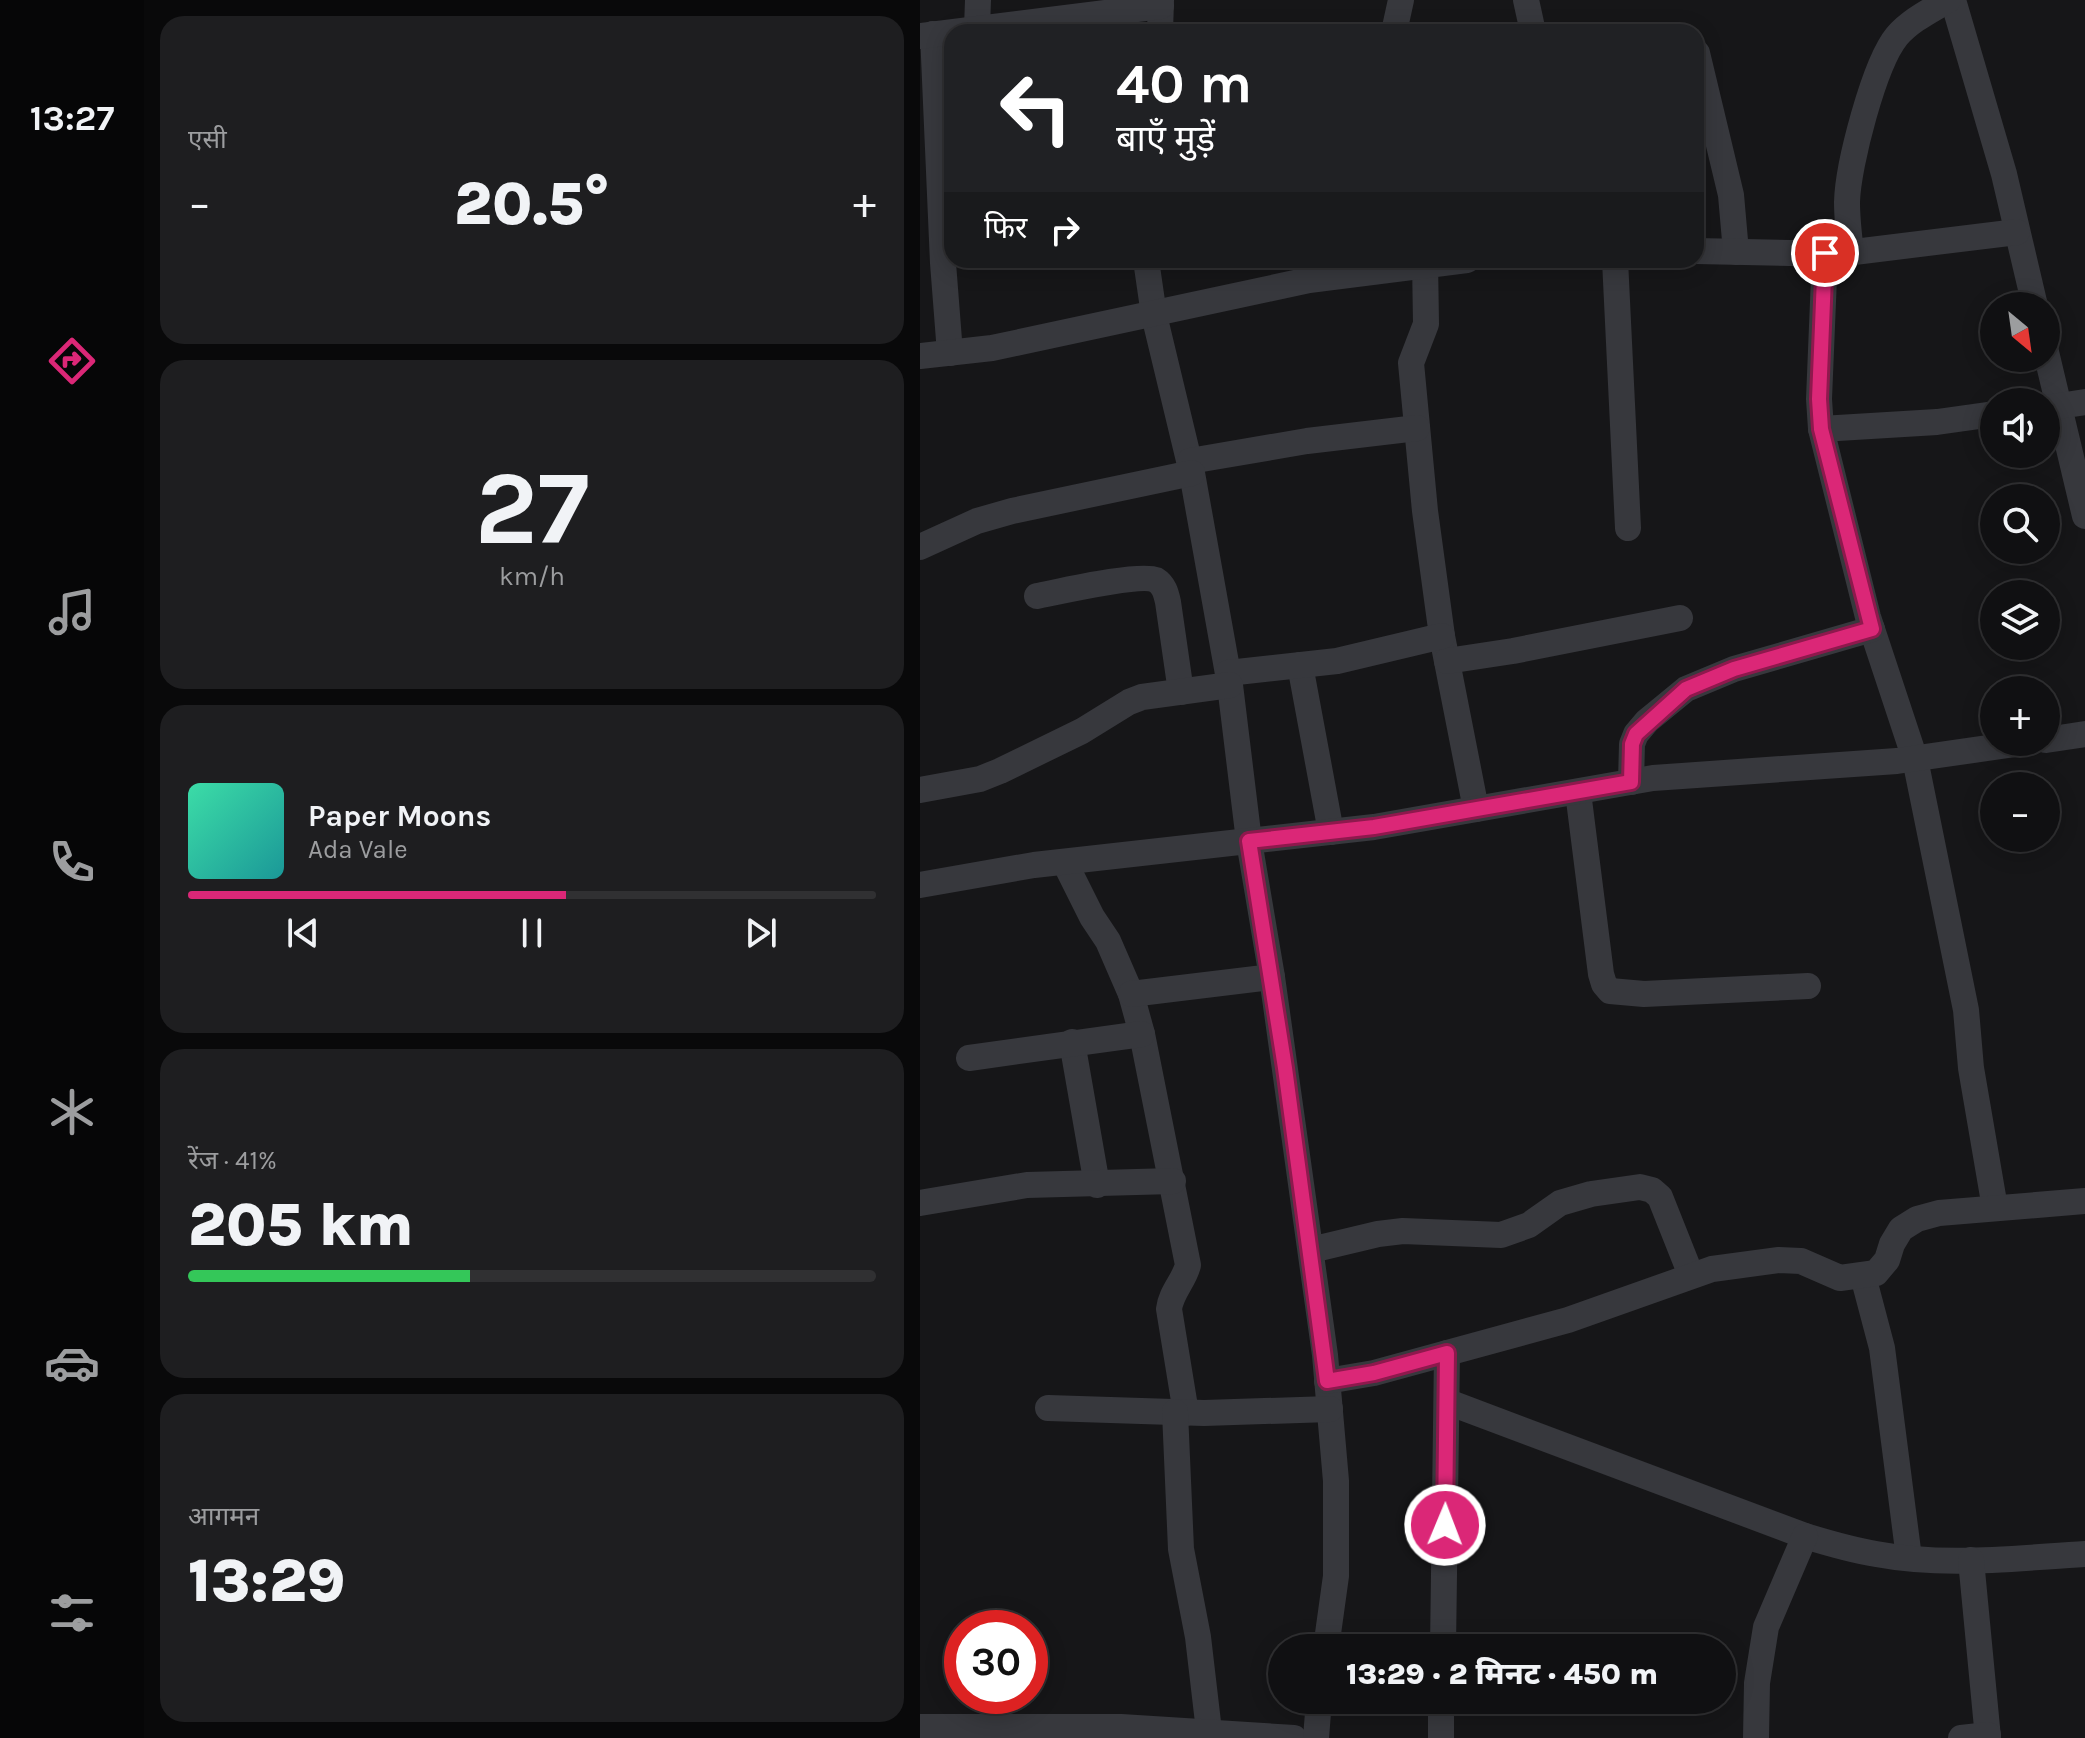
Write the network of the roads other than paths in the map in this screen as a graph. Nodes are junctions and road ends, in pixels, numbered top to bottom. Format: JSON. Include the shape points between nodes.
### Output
{"nodes":[{"id":1,"x":978,"y":0,"type":"edge"},
{"id":2,"x":1401,"y":0,"type":"edge"},
{"id":3,"x":1526,"y":0,"type":"edge"},
{"id":4,"x":1950,"y":0,"type":"edge"},
{"id":5,"x":1161,"y":13,"type":"edge"},
{"id":6,"x":977,"y":24,"type":"edge"},
{"id":7,"x":1026,"y":24,"type":"edge"},
{"id":8,"x":1396,"y":24,"type":"edge"},
{"id":9,"x":1531,"y":24,"type":"edge"},
{"id":10,"x":927,"y":35,"type":"edge"},
{"id":11,"x":1704,"y":82,"type":"edge"},
{"id":12,"x":931,"y":194,"type":"edge"},
{"id":13,"x":2017,"y":232,"type":"junction"},
{"id":14,"x":1704,"y":251,"type":"edge"},
{"id":15,"x":1736,"y":252,"type":"junction"},
{"id":16,"x":1838,"y":253,"type":"junction"},
{"id":17,"x":1146,"y":268,"type":"edge"},
{"id":18,"x":1387,"y":268,"type":"edge"},
{"id":19,"x":1426,"y":268,"type":"edge"},
{"id":20,"x":1615,"y":268,"type":"edge"},
{"id":21,"x":2032,"y":292,"type":"edge"},
{"id":22,"x":1154,"y":315,"type":"junction"},
{"id":23,"x":950,"y":353,"type":"junction"},
{"id":24,"x":920,"y":356,"type":"edge"},
{"id":25,"x":2085,"y":402,"type":"edge"},
{"id":26,"x":2060,"y":406,"type":"edge"},
{"id":27,"x":1980,"y":416,"type":"edge"},
{"id":28,"x":1417,"y":428,"type":"junction"},
{"id":29,"x":1821,"y":429,"type":"junction"},
{"id":30,"x":2060,"y":433,"type":"edge"},
{"id":31,"x":1191,"y":467,"type":"junction"},
{"id":32,"x":2085,"y":516,"type":"edge"},
{"id":33,"x":1628,"y":528,"type":"dead end"},
{"id":34,"x":920,"y":547,"type":"edge"},
{"id":35,"x":1037,"y":596,"type":"dead end"},
{"id":36,"x":1680,"y":618,"type":"dead end"},
{"id":37,"x":1872,"y":629,"type":"junction"},
{"id":38,"x":1444,"y":649,"type":"junction"},
{"id":39,"x":1300,"y":665,"type":"junction"},
{"id":40,"x":1229,"y":679,"type":"junction"},
{"id":41,"x":1181,"y":692,"type":"junction"},
{"id":42,"x":2085,"y":734,"type":"edge"},
{"id":43,"x":2060,"y":738,"type":"edge"},
{"id":44,"x":1980,"y":749,"type":"edge"},
{"id":45,"x":1915,"y":759,"type":"junction"},
{"id":46,"x":1631,"y":782,"type":"junction"},
{"id":47,"x":920,"y":790,"type":"edge"},
{"id":48,"x":1578,"y":792,"type":"junction"},
{"id":49,"x":1476,"y":809,"type":"junction"},
{"id":50,"x":1331,"y":832,"type":"junction"},
{"id":51,"x":1249,"y":841,"type":"junction"},
{"id":52,"x":1065,"y":863,"type":"junction"},
{"id":53,"x":920,"y":885,"type":"edge"},
{"id":54,"x":1272,"y":977,"type":"junction"},
{"id":55,"x":1808,"y":986,"type":"dead end"},
{"id":56,"x":1131,"y":994,"type":"junction"},
{"id":57,"x":1142,"y":1034,"type":"junction"},
{"id":58,"x":1072,"y":1042,"type":"junction"},
{"id":59,"x":969,"y":1058,"type":"dead end"},
{"id":60,"x":1173,"y":1181,"type":"junction"},
{"id":61,"x":1097,"y":1185,"type":"junction"},
{"id":62,"x":2085,"y":1201,"type":"edge"},
{"id":63,"x":920,"y":1203,"type":"edge"},
{"id":64,"x":1995,"y":1208,"type":"junction"},
{"id":65,"x":1311,"y":1250,"type":"junction"},
{"id":66,"x":1691,"y":1275,"type":"junction"},
{"id":67,"x":1863,"y":1276,"type":"junction"},
{"id":68,"x":1447,"y":1353,"type":"junction"},
{"id":69,"x":1327,"y":1381,"type":"junction"},
{"id":70,"x":1448,"y":1402,"type":"junction"},
{"id":71,"x":1048,"y":1408,"type":"dead end"},
{"id":72,"x":1330,"y":1409,"type":"junction"},
{"id":73,"x":1181,"y":1412,"type":"junction"},
{"id":74,"x":1805,"y":1536,"type":"junction"},
{"id":75,"x":2085,"y":1554,"type":"edge"},
{"id":76,"x":1909,"y":1558,"type":"junction"},
{"id":77,"x":1971,"y":1560,"type":"junction"},
{"id":78,"x":1328,"y":1634,"type":"edge"},
{"id":79,"x":1443,"y":1634,"type":"edge"},
{"id":80,"x":1318,"y":1714,"type":"edge"},
{"id":81,"x":1441,"y":1714,"type":"edge"},
{"id":82,"x":920,"y":1727,"type":"edge"},
{"id":83,"x":1209,"y":1731,"type":"junction"},
{"id":84,"x":1024,"y":1732,"type":"edge"},
{"id":85,"x":1979,"y":1737,"type":"edge"},
{"id":86,"x":1294,"y":1738,"type":"edge"},
{"id":87,"x":1316,"y":1738,"type":"edge"},
{"id":88,"x":1441,"y":1738,"type":"edge"},
{"id":89,"x":1756,"y":1738,"type":"edge"}],
"edges":[{"from":1,"to":6,"type":"street"},
{"from":2,"to":8,"type":"street"},
{"from":3,"to":9,"type":"street"},
{"from":4,"to":13,"type":"street"},
{"from":4,"to":16,"type":"street","via":[[1908,24],[1878,72],[1851,169]]},
{"from":5,"to":7,"type":"street"},
{"from":10,"to":12,"type":"street"},
{"from":11,"to":15,"type":"street","via":[[1731,195]]},
{"from":12,"to":23,"type":"street"},
{"from":13,"to":16,"type":"street"},
{"from":13,"to":21,"type":"street"},
{"from":14,"to":15,"type":"street"},
{"from":15,"to":16,"type":"street"},
{"from":16,"to":29,"type":"street","via":[[1819,399]]},
{"from":17,"to":22,"type":"street"},
{"from":18,"to":22,"type":"street"},
{"from":19,"to":28,"type":"street","via":[[1426,324],[1411,363]]},
{"from":20,"to":33,"type":"street"},
{"from":22,"to":23,"type":"street"},
{"from":22,"to":31,"type":"street"},
{"from":23,"to":24,"type":"street"},
{"from":25,"to":26,"type":"street"},
{"from":27,"to":29,"type":"street"},
{"from":28,"to":31,"type":"street","via":[[1307,441]]},
{"from":28,"to":38,"type":"street"},
{"from":29,"to":37,"type":"street"},
{"from":30,"to":32,"type":"street"},
{"from":31,"to":34,"type":"street","via":[[977,521]]},
{"from":31,"to":40,"type":"street"},
{"from":35,"to":41,"type":"street","via":[[1115,582],[1156,581],[1168,602]]},
{"from":36,"to":38,"type":"street","via":[[1513,651]]},
{"from":37,"to":45,"type":"street"},
{"from":37,"to":46,"type":"street","via":[[1734,669],[1686,689],[1636,734]]},
{"from":38,"to":39,"type":"street"},
{"from":38,"to":49,"type":"street"},
{"from":39,"to":40,"type":"street"},
{"from":39,"to":50,"type":"street"},
{"from":40,"to":41,"type":"street"},
{"from":40,"to":51,"type":"street"},
{"from":41,"to":47,"type":"street","via":[[1129,702],[1068,739],[980,779]]},
{"from":42,"to":43,"type":"street"},
{"from":44,"to":45,"type":"street"},
{"from":45,"to":46,"type":"street"},
{"from":45,"to":64,"type":"street","via":[[1966,1010]]},
{"from":46,"to":48,"type":"street"},
{"from":48,"to":49,"type":"street"},
{"from":48,"to":55,"type":"street","via":[[1601,974],[1610,991]]},
{"from":49,"to":50,"type":"street"},
{"from":50,"to":51,"type":"street"},
{"from":51,"to":52,"type":"street"},
{"from":51,"to":54,"type":"street"},
{"from":52,"to":53,"type":"street"},
{"from":52,"to":56,"type":"street"},
{"from":54,"to":56,"type":"street"},
{"from":54,"to":65,"type":"street"},
{"from":56,"to":57,"type":"street"},
{"from":57,"to":58,"type":"street"},
{"from":57,"to":60,"type":"street"},
{"from":58,"to":59,"type":"street"},
{"from":58,"to":61,"type":"street"},
{"from":60,"to":61,"type":"street"},
{"from":60,"to":73,"type":"street","via":[[1188,1265],[1169,1309]]},
{"from":61,"to":63,"type":"street","via":[[1027,1185]]},
{"from":62,"to":64,"type":"street"},
{"from":64,"to":67,"type":"street","via":[[1917,1219],[1901,1229],[1876,1273]]},
{"from":65,"to":66,"type":"street","via":[[1403,1231],[1501,1235],[1529,1225],[1560,1203],[1640,1187],[1660,1197]]},
{"from":65,"to":69,"type":"street"},
{"from":66,"to":67,"type":"street","via":[[1779,1260],[1801,1261],[1840,1278]]},
{"from":66,"to":68,"type":"street","via":[[1593,1312]]},
{"from":67,"to":76,"type":"street","via":[[1882,1348]]},
{"from":68,"to":69,"type":"street"},
{"from":68,"to":70,"type":"street"},
{"from":69,"to":72,"type":"street"},
{"from":70,"to":74,"type":"street"},
{"from":70,"to":79,"type":"street"},
{"from":71,"to":73,"type":"street"},
{"from":72,"to":73,"type":"street"},
{"from":72,"to":78,"type":"street","via":[[1336,1576]]},
{"from":73,"to":83,"type":"street","via":[[1181,1549]]},
{"from":74,"to":76,"type":"street"},
{"from":74,"to":89,"type":"street","via":[[1766,1627]]},
{"from":75,"to":77,"type":"street"},
{"from":76,"to":77,"type":"street"},
{"from":77,"to":85,"type":"street"},
{"from":80,"to":87,"type":"street"},
{"from":81,"to":88,"type":"street"},
{"from":82,"to":84,"type":"street"},
{"from":83,"to":84,"type":"street"},
{"from":83,"to":86,"type":"street"}]}
